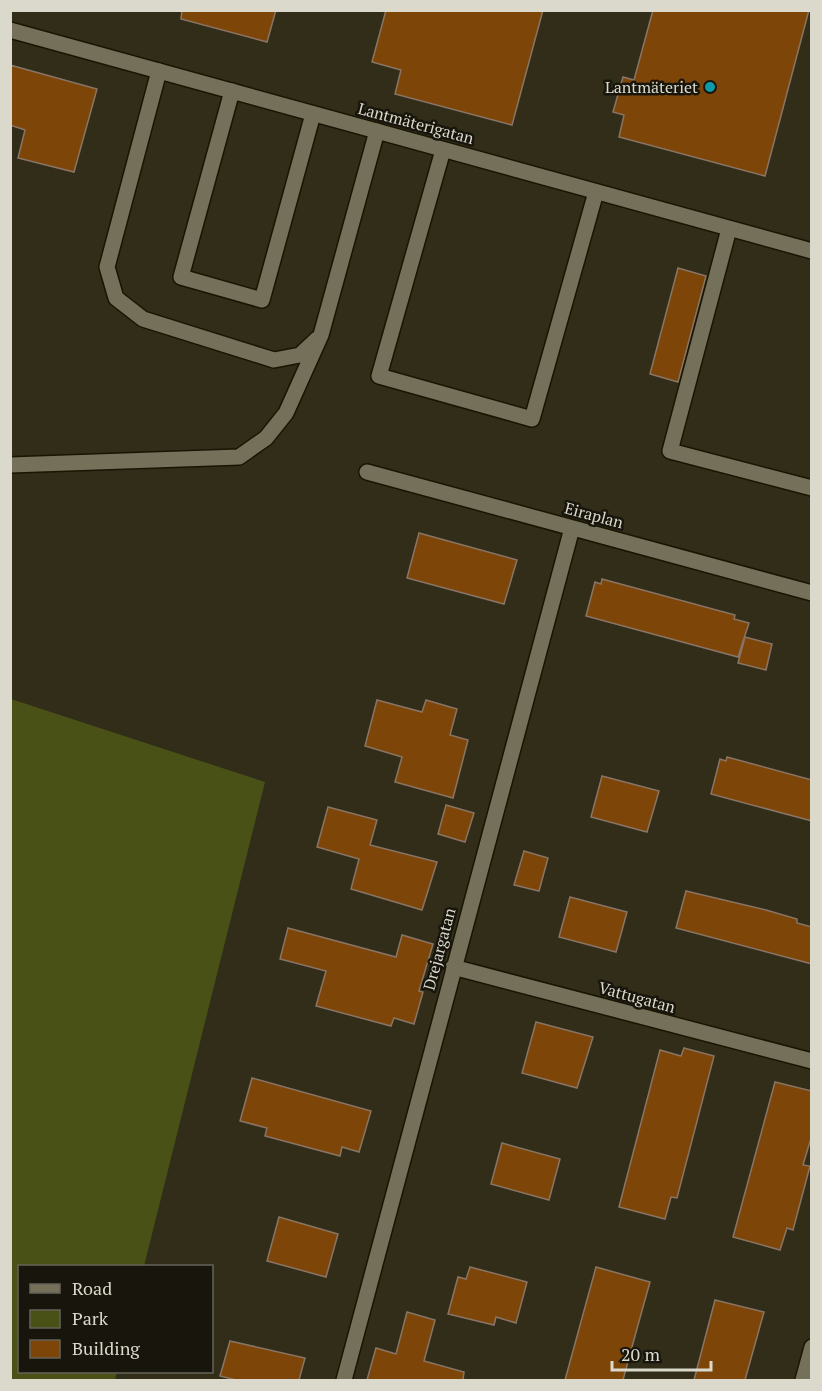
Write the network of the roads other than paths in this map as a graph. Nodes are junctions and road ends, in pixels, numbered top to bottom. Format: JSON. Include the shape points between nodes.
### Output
{"nodes":[{"id":1,"x":10,"y":30,"type":"edge"},
{"id":2,"x":159,"y":71,"type":"junction"},
{"id":3,"x":232,"y":91,"type":"junction"},
{"id":4,"x":313,"y":114,"type":"junction"},
{"id":5,"x":377,"y":131,"type":"junction"},
{"id":6,"x":443,"y":150,"type":"junction"},
{"id":7,"x":596,"y":192,"type":"junction"},
{"id":8,"x":729,"y":229,"type":"junction"},
{"id":9,"x":812,"y":251,"type":"edge"},
{"id":10,"x":321,"y":335,"type":"junction"},
{"id":11,"x":10,"y":465,"type":"edge"},
{"id":12,"x":367,"y":472,"type":"dead end"},
{"id":13,"x":812,"y":488,"type":"edge"},
{"id":14,"x":572,"y":528,"type":"junction"},
{"id":15,"x":812,"y":593,"type":"edge"},
{"id":16,"x":453,"y":967,"type":"junction"},
{"id":17,"x":812,"y":1061,"type":"edge"},
{"id":18,"x":812,"y":1347,"type":"edge"},
{"id":19,"x":344,"y":1380,"type":"edge"},
{"id":20,"x":803,"y":1380,"type":"edge"}],
"edges":[{"from":1,"to":2,"type":"street","name":"Lantmäterigatan"},
{"from":2,"to":3,"type":"street","name":"Lantmäterigatan"},
{"from":2,"to":10,"type":"street","via":[[107,267],[116,298],[143,319],[274,360],[300,355]]},
{"from":3,"to":4,"type":"street","name":"Lantmäterigatan"},
{"from":3,"to":4,"type":"street","via":[[181,277],[262,300]]},
{"from":4,"to":5,"type":"street","name":"Lantmäterigatan"},
{"from":5,"to":6,"type":"street","name":"Lantmäterigatan"},
{"from":5,"to":10,"type":"street"},
{"from":6,"to":7,"type":"street","name":"Lantmäterigatan"},
{"from":6,"to":7,"type":"street","via":[[379,376],[532,419]]},
{"from":7,"to":8,"type":"street","name":"Lantmäterigatan"},
{"from":8,"to":9,"type":"street","name":"Lantmäterigatan"},
{"from":8,"to":13,"type":"street","via":[[670,450]]},
{"from":10,"to":11,"type":"street","via":[[286,413],[266,438],[239,457]]},
{"from":12,"to":14,"type":"street","name":"Eiraplan"},
{"from":14,"to":15,"type":"street","name":"Eiraplan"},
{"from":14,"to":16,"type":"street","name":"Drejargatan"},
{"from":16,"to":17,"type":"street","name":"Vattugatan"},
{"from":16,"to":19,"type":"street","name":"Drejargatan"},
{"from":18,"to":20,"type":"street"}]}
